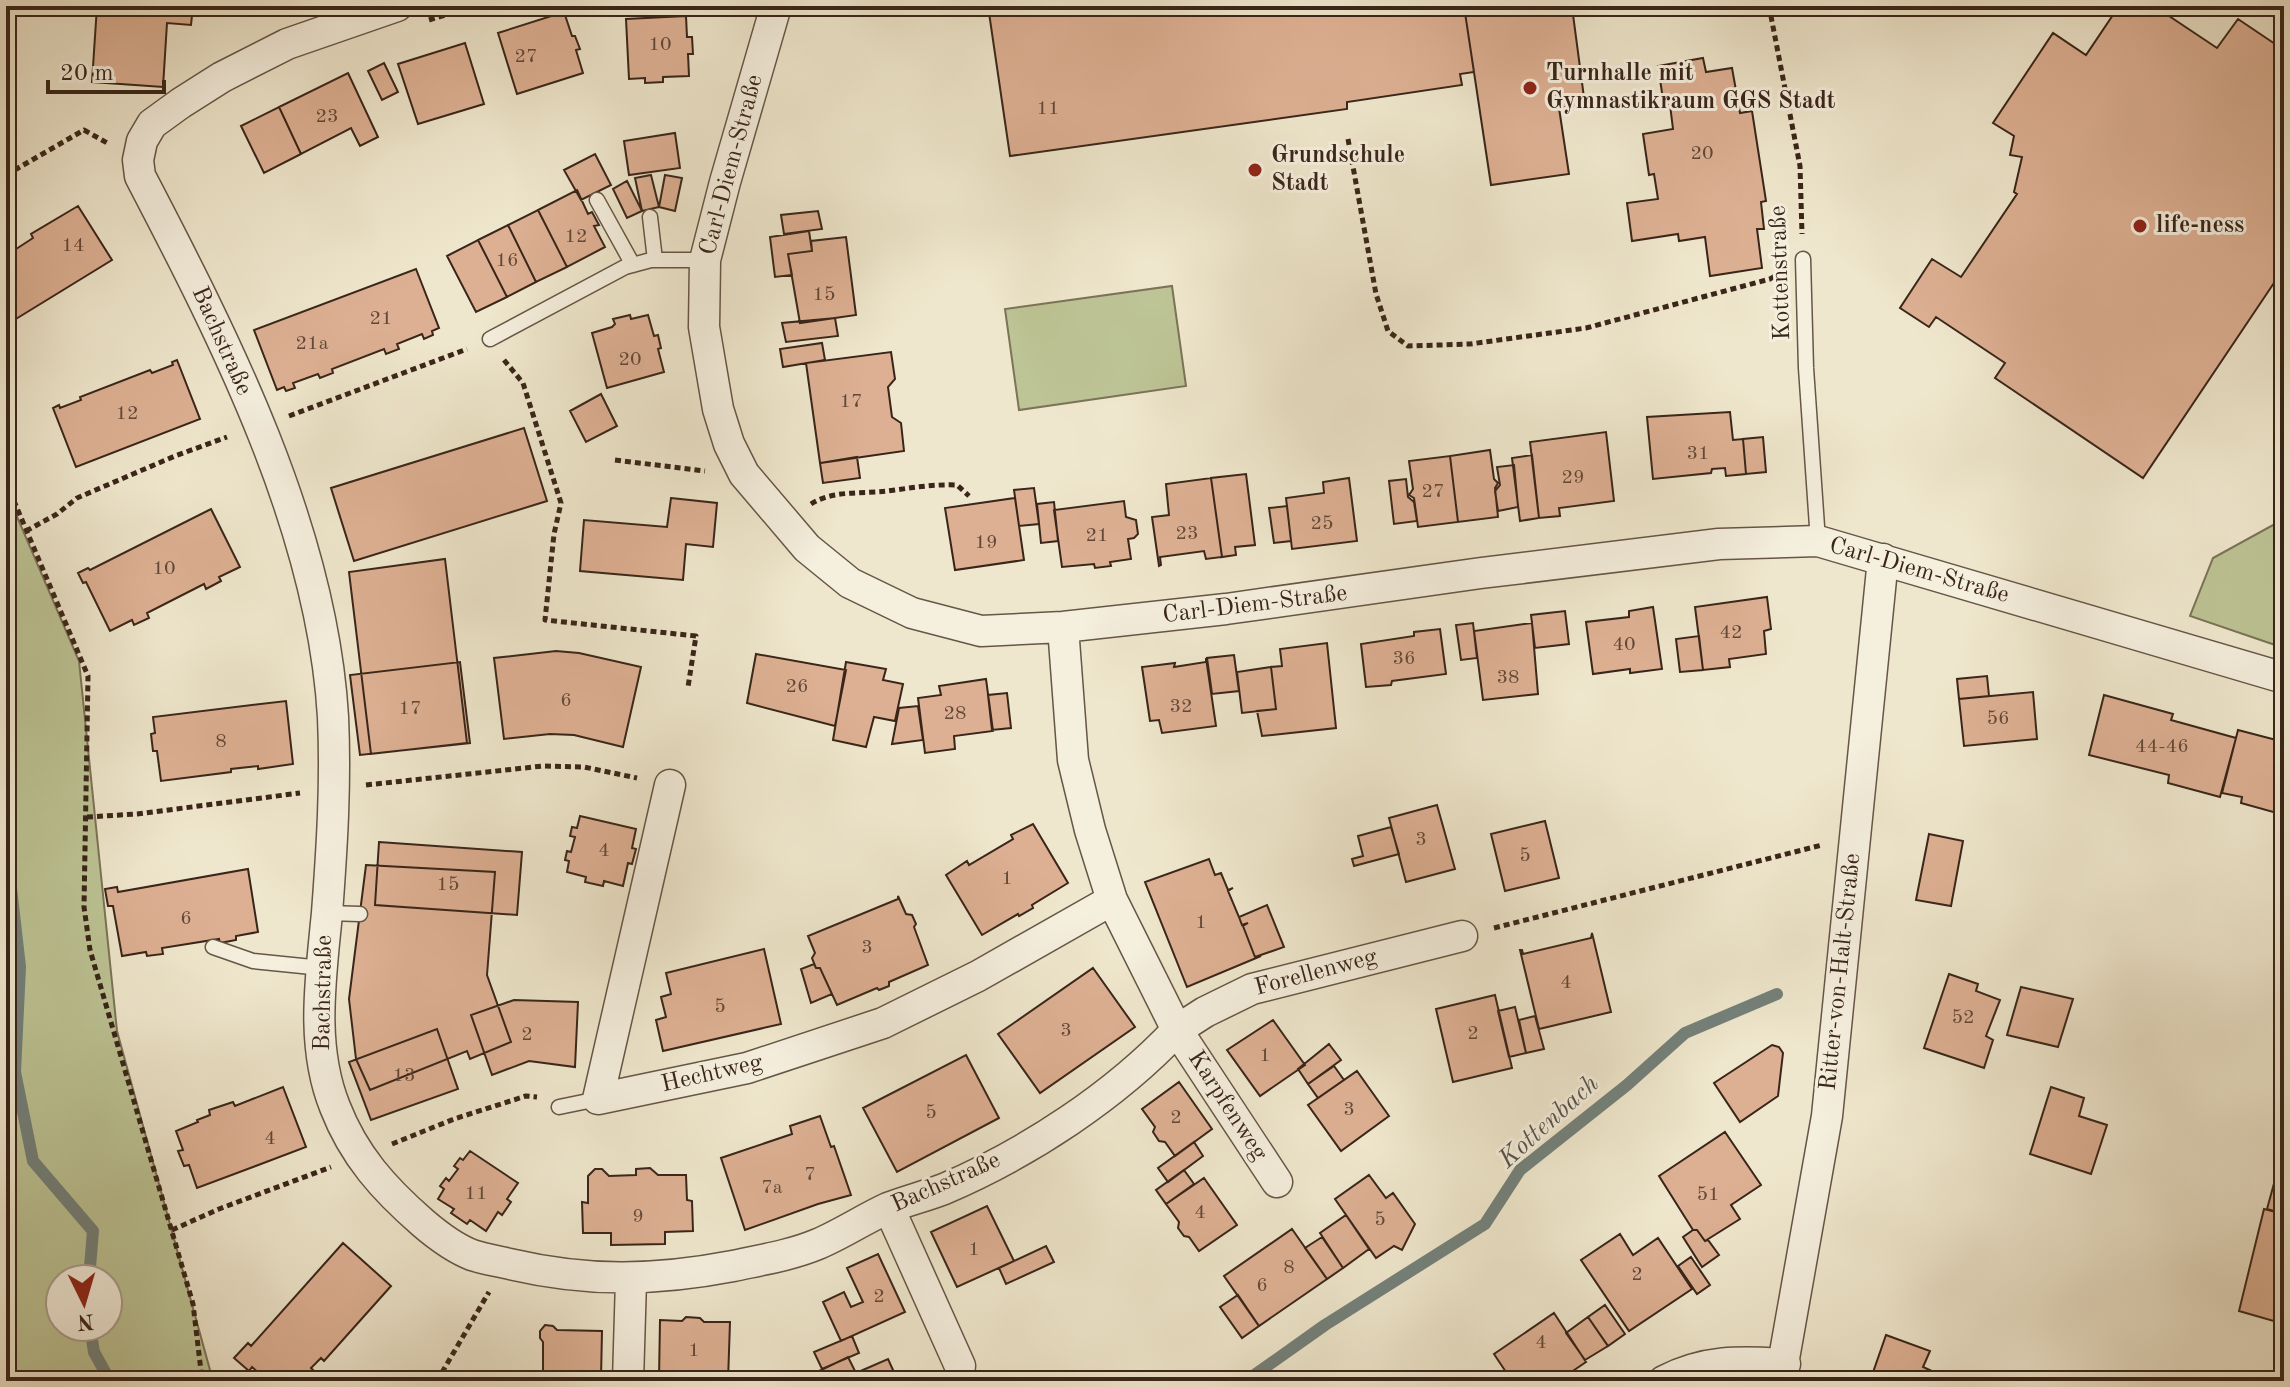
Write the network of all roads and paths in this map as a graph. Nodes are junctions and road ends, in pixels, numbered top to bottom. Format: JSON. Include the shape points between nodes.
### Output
{"nodes":[{"id":1,"x":474,"y":6,"type":"edge"},
{"id":2,"x":776,"y":6,"type":"edge"},
{"id":3,"x":1769,"y":6,"type":"edge"},
{"id":4,"x":409,"y":15,"type":"edge"},
{"id":5,"x":84,"y":130,"type":"dead end"},
{"id":6,"x":1348,"y":139,"type":"dead end"},
{"id":7,"x":6,"y":175,"type":"edge"},
{"id":8,"x":597,"y":200,"type":"dead end"},
{"id":9,"x":650,"y":217,"type":"dead end"},
{"id":10,"x":1803,"y":259,"type":"junction"},
{"id":11,"x":655,"y":260,"type":"junction"},
{"id":12,"x":705,"y":260,"type":"junction"},
{"id":13,"x":633,"y":265,"type":"junction"},
{"id":14,"x":490,"y":339,"type":"joint"},
{"id":15,"x":450,"y":355,"type":"dead end"},
{"id":16,"x":319,"y":404,"type":"dead end"},
{"id":17,"x":208,"y":443,"type":"dead end"},
{"id":18,"x":615,"y":460,"type":"dead end"},
{"id":19,"x":744,"y":474,"type":"junction"},
{"id":20,"x":6,"y":482,"type":"edge"},
{"id":21,"x":969,"y":496,"type":"dead end"},
{"id":22,"x":804,"y":509,"type":"dead end"},
{"id":23,"x":26,"y":531,"type":"junction"},
{"id":24,"x":1818,"y":541,"type":"junction"},
{"id":25,"x":1883,"y":559,"type":"junction"},
{"id":26,"x":1063,"y":627,"type":"junction"},
{"id":27,"x":2284,"y":678,"type":"edge"},
{"id":28,"x":688,"y":687,"type":"dead end"},
{"id":29,"x":399,"y":781,"type":"dead end"},
{"id":30,"x":670,"y":785,"type":"joint"},
{"id":31,"x":285,"y":794,"type":"dead end"},
{"id":32,"x":87,"y":817,"type":"junction"},
{"id":33,"x":1827,"y":843,"type":"dead end"},
{"id":34,"x":1112,"y":900,"type":"junction"},
{"id":35,"x":327,"y":913,"type":"junction"},
{"id":36,"x":360,"y":914,"type":"dead end"},
{"id":37,"x":1462,"y":936,"type":"joint"},
{"id":38,"x":213,"y":947,"type":"dead end"},
{"id":39,"x":322,"y":968,"type":"junction"},
{"id":40,"x":1177,"y":1030,"type":"junction"},
{"id":41,"x":530,"y":1095,"type":"dead end"},
{"id":42,"x":598,"y":1099,"type":"junction"},
{"id":43,"x":559,"y":1107,"type":"dead end"},
{"id":44,"x":427,"y":1129,"type":"dead end"},
{"id":45,"x":323,"y":1170,"type":"dead end"},
{"id":46,"x":1277,"y":1182,"type":"dead end"},
{"id":47,"x":889,"y":1208,"type":"junction"},
{"id":48,"x":172,"y":1230,"type":"junction"},
{"id":49,"x":509,"y":1264,"type":"junction"},
{"id":50,"x":631,"y":1280,"type":"junction"},
{"id":51,"x":960,"y":1366,"type":"dead end"},
{"id":52,"x":1782,"y":1372,"type":"edge"},
{"id":53,"x":205,"y":1381,"type":"edge"},
{"id":54,"x":437,"y":1381,"type":"edge"},
{"id":55,"x":628,"y":1381,"type":"edge"},
{"id":56,"x":1664,"y":1381,"type":"edge"}],
"edges":[{"from":1,"to":4,"type":"path"},
{"from":2,"to":12,"type":"street","name":"Carl-Diem-Straße"},
{"from":3,"to":10,"type":"path","name":"Kottenstraße","via":[[1800,166]]},
{"from":4,"to":35,"type":"street","name":"Bachstraße","via":[[287,44],[222,77],[152,124],[138,160],[140,176],[205,300],[276,469],[310,574],[324,634],[333,727],[336,789]]},
{"from":5,"to":7,"type":"path"},
{"from":6,"to":10,"type":"path","via":[[1376,294],[1388,331],[1408,346],[1470,344],[1586,328],[1770,279]]},
{"from":8,"to":13,"type":"lane"},
{"from":9,"to":11,"type":"lane"},
{"from":10,"to":24,"type":"lane","name":"Kottenstraße"},
{"from":11,"to":12,"type":"lane"},
{"from":11,"to":13,"type":"lane"},
{"from":12,"to":19,"type":"street","name":"Carl-Diem-Straße","via":[[709,367],[725,432]]},
{"from":13,"to":14,"type":"lane"},
{"from":14,"to":28,"type":"path","via":[[523,383],[561,503],[545,620],[696,636]]},
{"from":15,"to":16,"type":"path"},
{"from":17,"to":23,"type":"path","via":[[77,498]]},
{"from":18,"to":19,"type":"path"},
{"from":19,"to":26,"type":"street","name":"Carl-Diem-Straße","via":[[807,548],[850,583],[912,613],[981,631]]},
{"from":20,"to":23,"type":"path"},
{"from":21,"to":22,"type":"path","via":[[957,485],[931,484],[843,494]]},
{"from":23,"to":32,"type":"path","via":[[88,676]]},
{"from":24,"to":25,"type":"street","name":"Carl-Diem-Straße"},
{"from":24,"to":26,"type":"street","name":"Carl-Diem-Straße","via":[[1719,544]]},
{"from":25,"to":27,"type":"street","name":"Carl-Diem-Straße"},
{"from":25,"to":52,"type":"street","name":"Ritter-von-Halt-Straße","via":[[1827,1116]]},
{"from":26,"to":34,"type":"street","via":[[1073,760]]},
{"from":29,"to":30,"type":"path","via":[[556,766]]},
{"from":30,"to":42,"type":"street"},
{"from":31,"to":32,"type":"path"},
{"from":32,"to":48,"type":"path","via":[[84,907],[90,950]]},
{"from":33,"to":37,"type":"path"},
{"from":34,"to":40,"type":"street"},
{"from":34,"to":42,"type":"street","name":"Hechtweg","via":[[883,1023],[747,1068]]},
{"from":35,"to":36,"type":"lane"},
{"from":35,"to":39,"type":"street","name":"Bachstraße"},
{"from":37,"to":40,"type":"street","name":"Forellenweg","via":[[1252,989]]},
{"from":38,"to":39,"type":"lane","via":[[253,961]]},
{"from":39,"to":49,"type":"street","name":"Bachstraße","via":[[322,1062],[334,1106],[359,1157],[376,1180],[437,1235],[469,1254]]},
{"from":40,"to":46,"type":"street","name":"Karpfenweg"},
{"from":40,"to":47,"type":"street","name":"Bachstraße","via":[[1086,1110],[945,1188]]},
{"from":41,"to":44,"type":"path"},
{"from":42,"to":43,"type":"lane"},
{"from":45,"to":48,"type":"path"},
{"from":47,"to":50,"type":"street","name":"Bachstraße","via":[[816,1245],[692,1274]]},
{"from":47,"to":51,"type":"street"},
{"from":48,"to":53,"type":"path","via":[[193,1304]]},
{"from":49,"to":50,"type":"street","name":"Bachstraße","via":[[551,1274]]},
{"from":49,"to":54,"type":"path"},
{"from":50,"to":55,"type":"street"},
{"from":52,"to":56,"type":"street","via":[[1738,1360],[1684,1371]]}]}
